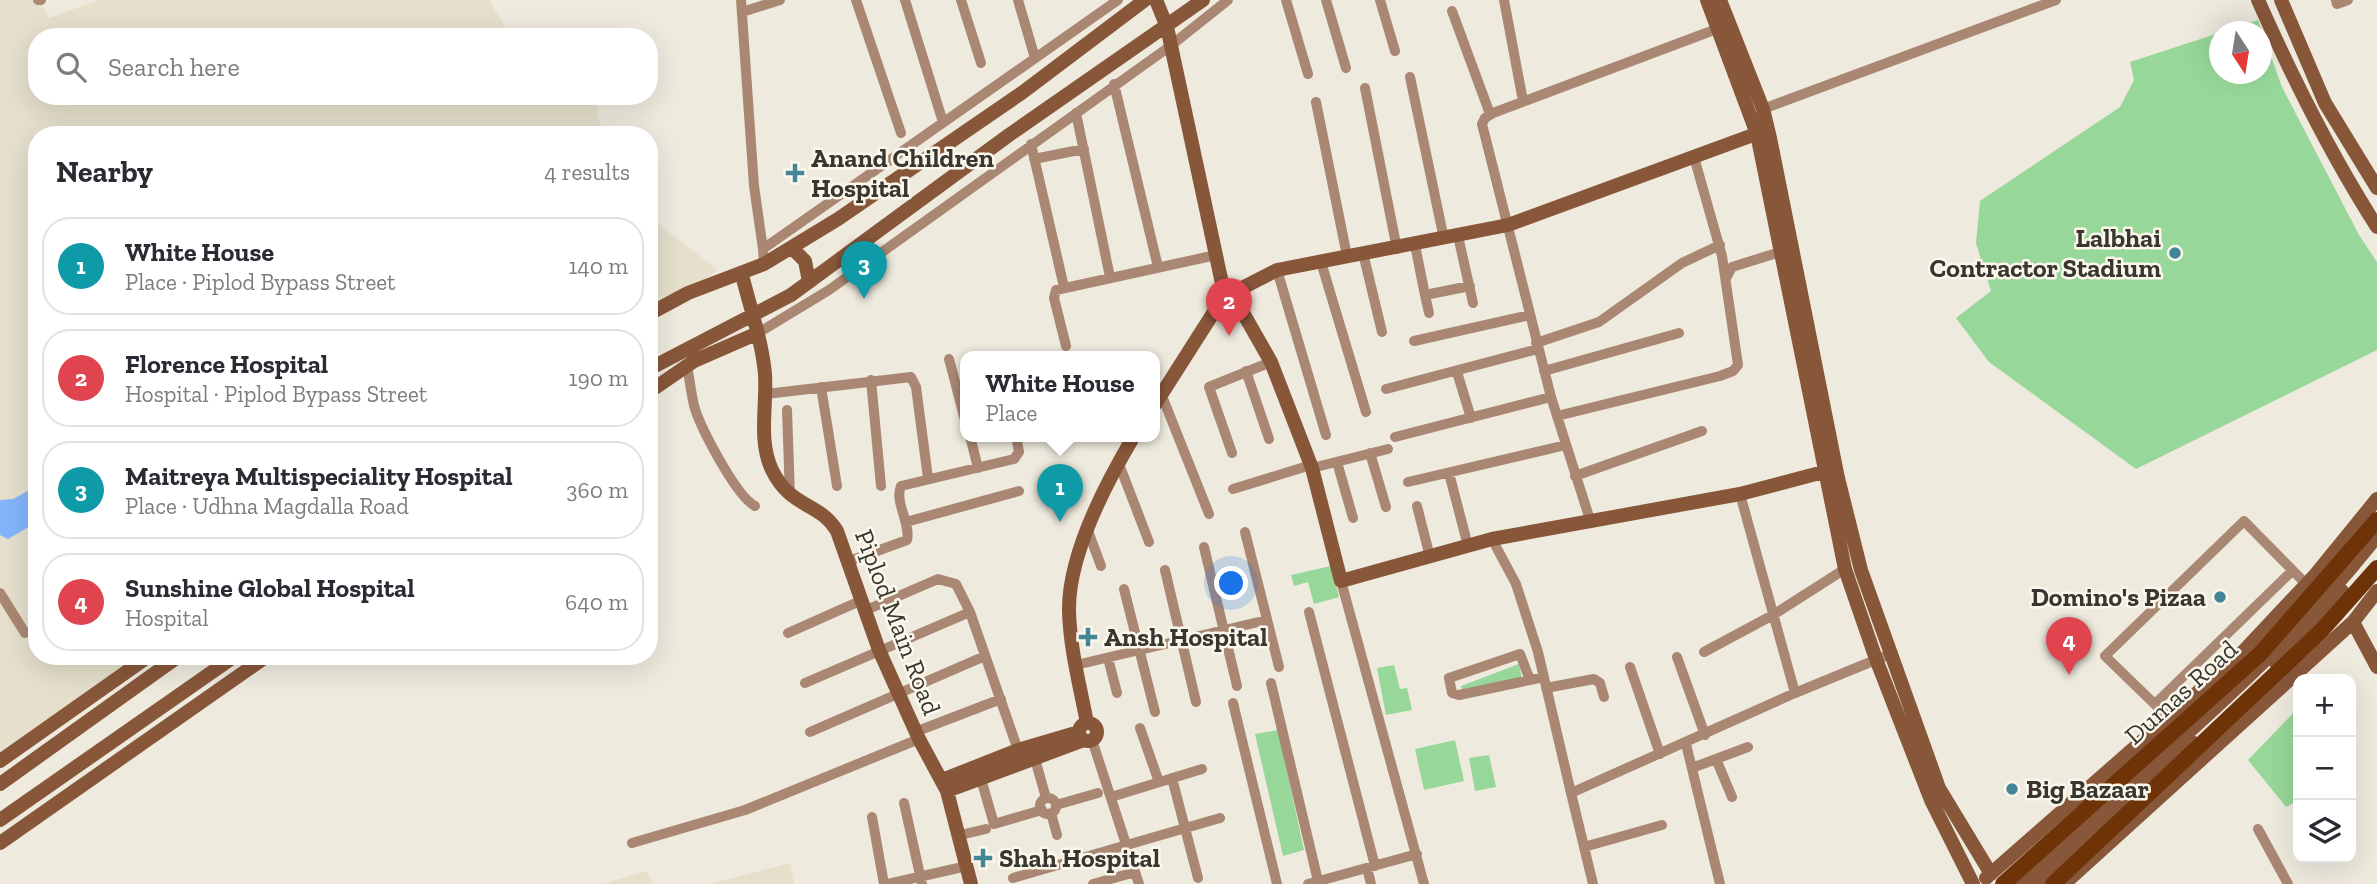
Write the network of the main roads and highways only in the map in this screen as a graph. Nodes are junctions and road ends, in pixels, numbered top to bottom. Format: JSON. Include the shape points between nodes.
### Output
{"nodes":[{"id":1,"x":2377,"y":520,"type":"edge"},
{"id":2,"x":2377,"y":568,"type":"edge"},
{"id":3,"x":1991,"y":881,"type":"edge"},
{"id":4,"x":2053,"y":884,"type":"edge"}],
"edges":[{"from":1,"to":3,"type":"main road","name":"Dumas Road","via":[[2260,654]]},
{"from":2,"to":4,"type":"main road","name":"Dumas Road","via":[[2322,629]]}]}
